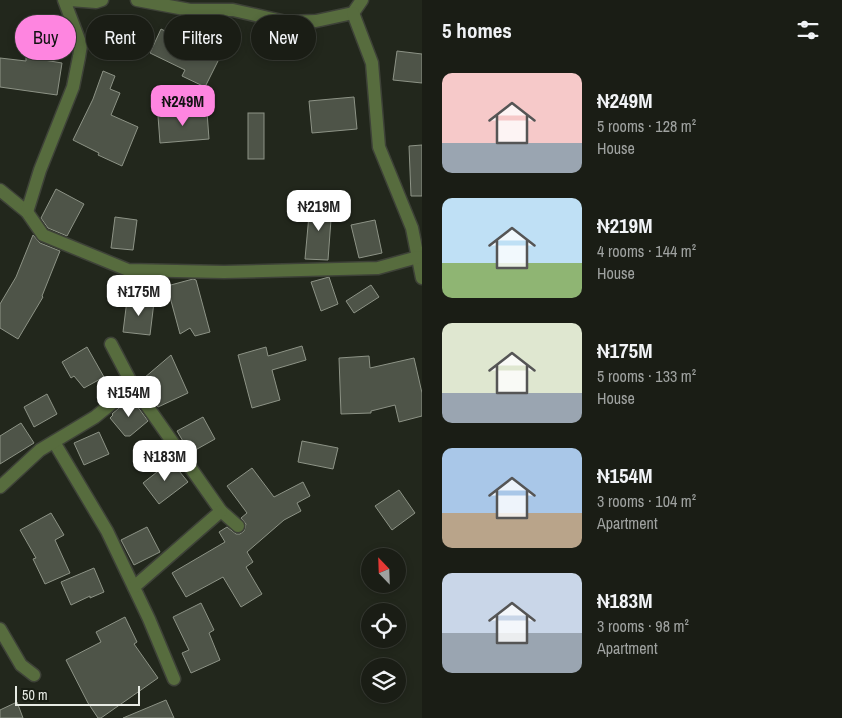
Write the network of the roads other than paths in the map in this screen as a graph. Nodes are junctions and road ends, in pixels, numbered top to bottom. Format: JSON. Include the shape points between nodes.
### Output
{"nodes":[{"id":1,"x":64,"y":0,"type":"edge"},
{"id":2,"x":70,"y":0,"type":"edge"},
{"id":3,"x":102,"y":0,"type":"edge"},
{"id":4,"x":137,"y":0,"type":"edge"},
{"id":5,"x":362,"y":0,"type":"edge"},
{"id":6,"x":232,"y":5,"type":"edge"},
{"id":7,"x":352,"y":13,"type":"junction"},
{"id":8,"x":0,"y":190,"type":"edge"},
{"id":9,"x":27,"y":212,"type":"junction"},
{"id":10,"x":418,"y":258,"type":"junction"},
{"id":11,"x":422,"y":278,"type":"edge"},
{"id":12,"x":111,"y":344,"type":"dead end"},
{"id":13,"x":133,"y":386,"type":"junction"},
{"id":14,"x":54,"y":442,"type":"junction"},
{"id":15,"x":0,"y":487,"type":"edge"},
{"id":16,"x":221,"y":511,"type":"junction"},
{"id":17,"x":238,"y":526,"type":"dead end"},
{"id":18,"x":134,"y":588,"type":"junction"},
{"id":19,"x":0,"y":629,"type":"edge"},
{"id":20,"x":34,"y":675,"type":"dead end"},
{"id":21,"x":174,"y":679,"type":"dead end"}],
"edges":[{"from":1,"to":9,"type":"street","via":[[81,45],[79,57],[73,87]]},
{"from":2,"to":3,"type":"street"},
{"from":4,"to":6,"type":"street","via":[[190,10]]},
{"from":5,"to":7,"type":"street"},
{"from":6,"to":7,"type":"street","via":[[286,22],[316,21]]},
{"from":7,"to":10,"type":"street","via":[[372,63],[378,147],[412,228]]},
{"from":8,"to":9,"type":"street"},
{"from":9,"to":10,"type":"street","via":[[43,235],[128,270],[224,272],[378,268]]},
{"from":10,"to":11,"type":"street"},
{"from":12,"to":13,"type":"street"},
{"from":13,"to":14,"type":"street","via":[[95,417]]},
{"from":13,"to":16,"type":"street"},
{"from":14,"to":15,"type":"street","via":[[40,450]]},
{"from":14,"to":18,"type":"street","via":[[107,532]]},
{"from":16,"to":17,"type":"street"},
{"from":16,"to":18,"type":"street"},
{"from":18,"to":21,"type":"street"},
{"from":19,"to":20,"type":"street","via":[[21,665]]}]}
